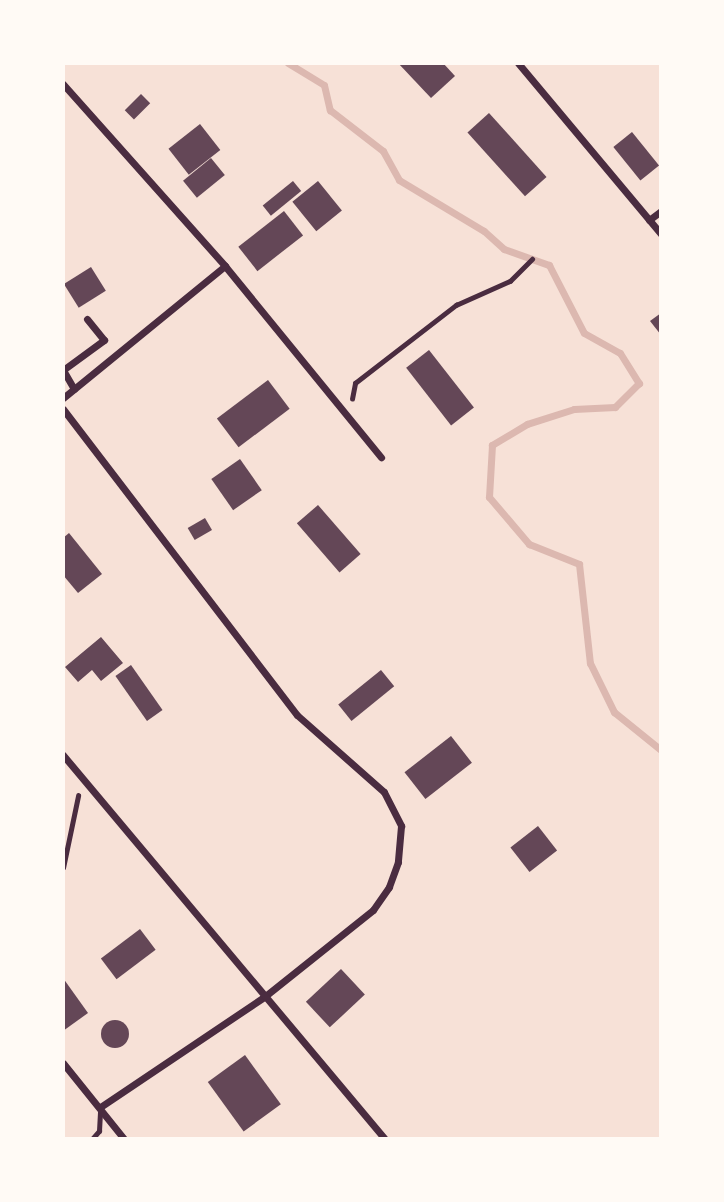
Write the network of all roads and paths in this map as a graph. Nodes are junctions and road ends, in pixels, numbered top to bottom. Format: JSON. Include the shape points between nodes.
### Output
{"nodes":[{"id":1,"x":518,"y":63,"type":"edge"},
{"id":2,"x":63,"y":84,"type":"edge"},
{"id":3,"x":661,"y":211,"type":"edge"},
{"id":4,"x":649,"y":220,"type":"junction"},
{"id":5,"x":661,"y":234,"type":"edge"},
{"id":6,"x":532,"y":259,"type":"dead end"},
{"id":7,"x":225,"y":266,"type":"junction"},
{"id":8,"x":87,"y":319,"type":"dead end"},
{"id":9,"x":63,"y":370,"type":"edge"},
{"id":10,"x":74,"y":389,"type":"junction"},
{"id":11,"x":63,"y":398,"type":"edge"},
{"id":12,"x":63,"y":410,"type":"edge"},
{"id":13,"x":349,"y":417,"type":"junction"},
{"id":14,"x":381,"y":457,"type":"dead end"},
{"id":15,"x":63,"y":755,"type":"edge"},
{"id":16,"x":81,"y":778,"type":"junction"},
{"id":17,"x":63,"y":868,"type":"edge"},
{"id":18,"x":264,"y":997,"type":"junction"},
{"id":19,"x":63,"y":1063,"type":"edge"},
{"id":20,"x":100,"y":1107,"type":"junction"},
{"id":21,"x":92,"y":1139,"type":"edge"},
{"id":22,"x":124,"y":1139,"type":"edge"},
{"id":23,"x":385,"y":1139,"type":"edge"}],
"edges":[{"from":1,"to":4,"type":"street"},
{"from":2,"to":7,"type":"street"},
{"from":3,"to":4,"type":"street"},
{"from":4,"to":5,"type":"street"},
{"from":6,"to":13,"type":"path","via":[[510,281],[456,305],[355,383]]},
{"from":7,"to":10,"type":"street"},
{"from":7,"to":13,"type":"street"},
{"from":8,"to":9,"type":"street","via":[[104,340]]},
{"from":9,"to":10,"type":"street"},
{"from":10,"to":11,"type":"street"},
{"from":12,"to":18,"type":"street","via":[[297,715],[384,792],[401,826],[398,862],[389,887],[373,910]]},
{"from":13,"to":14,"type":"street"},
{"from":15,"to":16,"type":"street"},
{"from":16,"to":17,"type":"path"},
{"from":16,"to":18,"type":"street"},
{"from":18,"to":20,"type":"street"},
{"from":18,"to":23,"type":"street"},
{"from":19,"to":20,"type":"street"},
{"from":20,"to":21,"type":"lane","via":[[99,1131]]},
{"from":20,"to":22,"type":"street"}]}
